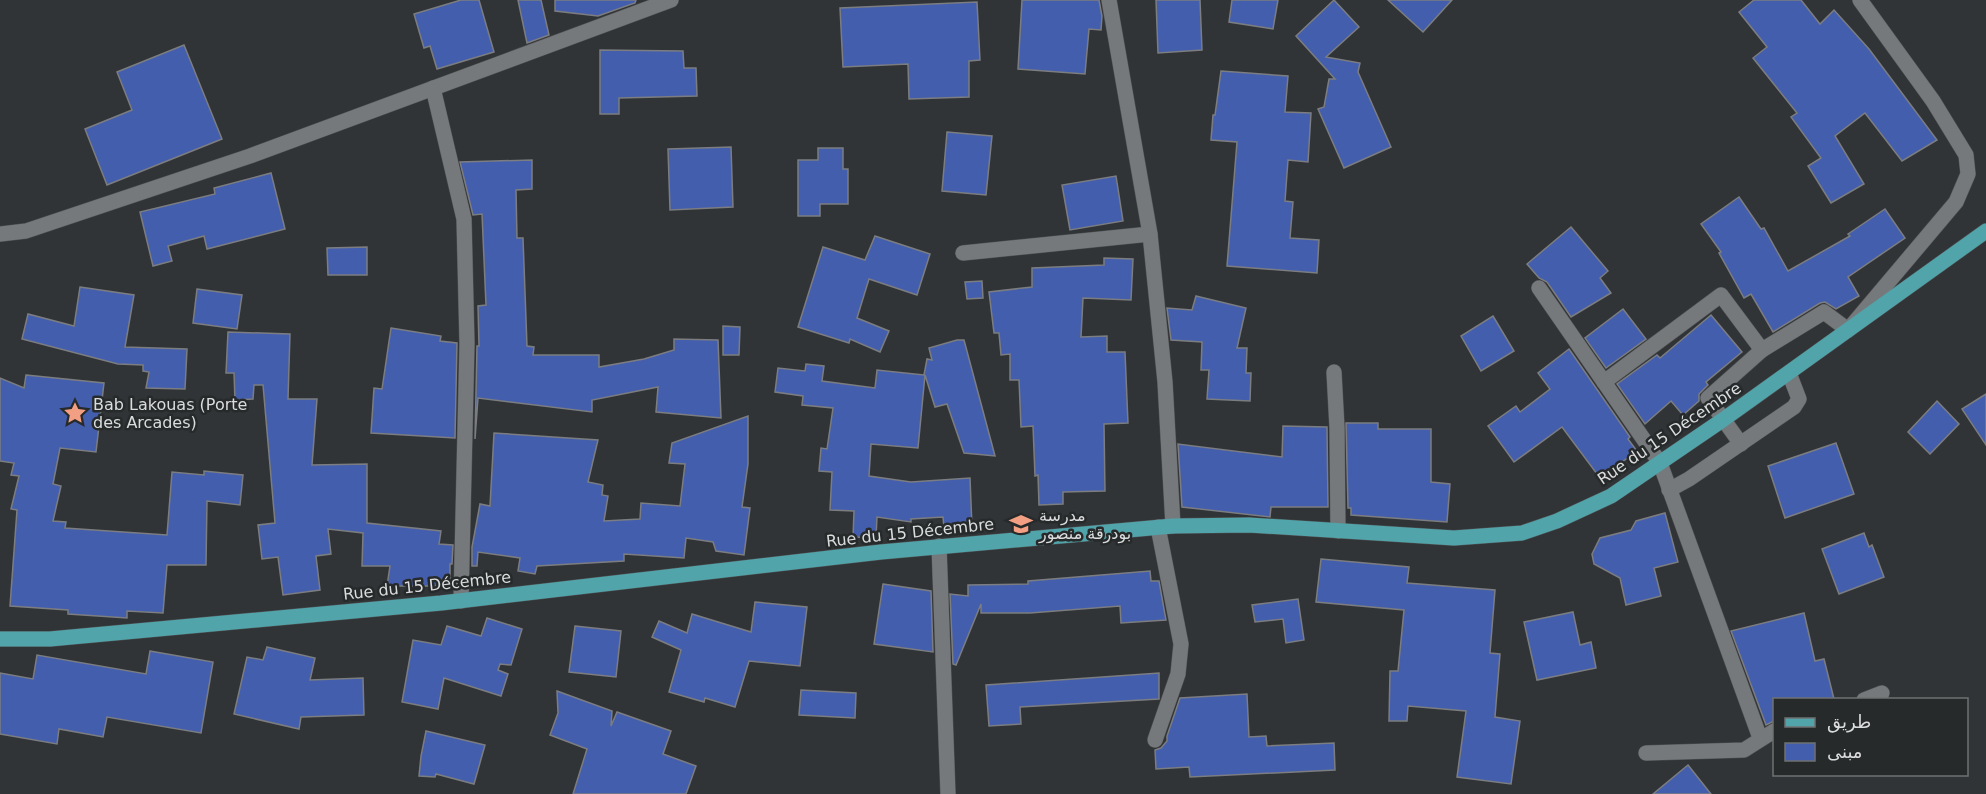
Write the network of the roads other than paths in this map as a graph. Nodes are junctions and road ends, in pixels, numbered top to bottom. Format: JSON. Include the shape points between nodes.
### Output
{"nodes":[{"id":1,"x":671,"y":0,"type":"edge"},
{"id":2,"x":1109,"y":0,"type":"edge"},
{"id":3,"x":1860,"y":0,"type":"edge"},
{"id":4,"x":434,"y":88,"type":"junction"},
{"id":5,"x":1986,"y":231,"type":"edge"},
{"id":6,"x":0,"y":234,"type":"edge"},
{"id":7,"x":1150,"y":234,"type":"junction"},
{"id":8,"x":963,"y":254,"type":"dead end"},
{"id":9,"x":1539,"y":288,"type":"dead end"},
{"id":10,"x":1848,"y":330,"type":"junction"},
{"id":11,"x":1762,"y":350,"type":"junction"},
{"id":12,"x":1334,"y":372,"type":"dead end"},
{"id":13,"x":1789,"y":373,"type":"junction"},
{"id":14,"x":1604,"y":382,"type":"junction"},
{"id":15,"x":1724,"y":419,"type":"junction"},
{"id":16,"x":1741,"y":444,"type":"junction"},
{"id":17,"x":1660,"y":463,"type":"junction"},
{"id":18,"x":1669,"y":490,"type":"junction"},
{"id":19,"x":1166,"y":526,"type":"junction"},
{"id":20,"x":1338,"y":531,"type":"junction"},
{"id":21,"x":939,"y":546,"type":"junction"},
{"id":22,"x":461,"y":601,"type":"junction"},
{"id":23,"x":0,"y":639,"type":"edge"},
{"id":24,"x":1882,"y":693,"type":"dead end"},
{"id":25,"x":1867,"y":698,"type":"edge"},
{"id":26,"x":1773,"y":732,"type":"edge"},
{"id":27,"x":1760,"y":738,"type":"junction"},
{"id":28,"x":1155,"y":740,"type":"dead end"},
{"id":29,"x":1646,"y":753,"type":"dead end"},
{"id":30,"x":948,"y":794,"type":"edge"}],
"edges":[{"from":1,"to":4,"type":"street"},
{"from":2,"to":7,"type":"street"},
{"from":3,"to":10,"type":"street","via":[[1944,119],[1966,155],[1968,174],[1956,202]]},
{"from":4,"to":6,"type":"street","via":[[239,160],[26,231]]},
{"from":4,"to":22,"type":"street","via":[[464,219],[467,344]]},
{"from":5,"to":10,"type":"main road","name":"Rue du 15 Décembre"},
{"from":7,"to":8,"type":"street"},
{"from":7,"to":19,"type":"street","via":[[1165,382]]},
{"from":9,"to":14,"type":"street"},
{"from":10,"to":11,"type":"street","via":[[1824,312]]},
{"from":10,"to":13,"type":"main road","name":"Rue du 15 Décembre"},
{"from":11,"to":14,"type":"street","via":[[1721,295]]},
{"from":11,"to":15,"type":"street","via":[[1708,398]]},
{"from":12,"to":20,"type":"street"},
{"from":13,"to":15,"type":"main road","name":"Rue du 15 Décembre"},
{"from":13,"to":16,"type":"street","via":[[1799,399],[1794,407]]},
{"from":14,"to":17,"type":"street"},
{"from":15,"to":16,"type":"street"},
{"from":15,"to":17,"type":"main road","name":"Rue du 15 Décembre"},
{"from":16,"to":18,"type":"street"},
{"from":17,"to":18,"type":"street"},
{"from":17,"to":20,"type":"main road","name":"Rue du 15 Décembre","via":[[1611,496],[1522,533],[1454,538]]},
{"from":18,"to":27,"type":"street"},
{"from":19,"to":20,"type":"main road","name":"Rue du 15 Décembre","via":[[1249,525]]},
{"from":19,"to":21,"type":"main road","name":"Rue du 15 Décembre"},
{"from":19,"to":28,"type":"street","via":[[1181,644],[1178,674]]},
{"from":21,"to":22,"type":"main road","name":"Rue du 15 Décembre"},
{"from":21,"to":30,"type":"street"},
{"from":22,"to":23,"type":"main road","name":"Rue du 15 Décembre","via":[[50,639]]},
{"from":24,"to":25,"type":"street"},
{"from":26,"to":27,"type":"street"},
{"from":27,"to":29,"type":"street","via":[[1744,750]]}]}
